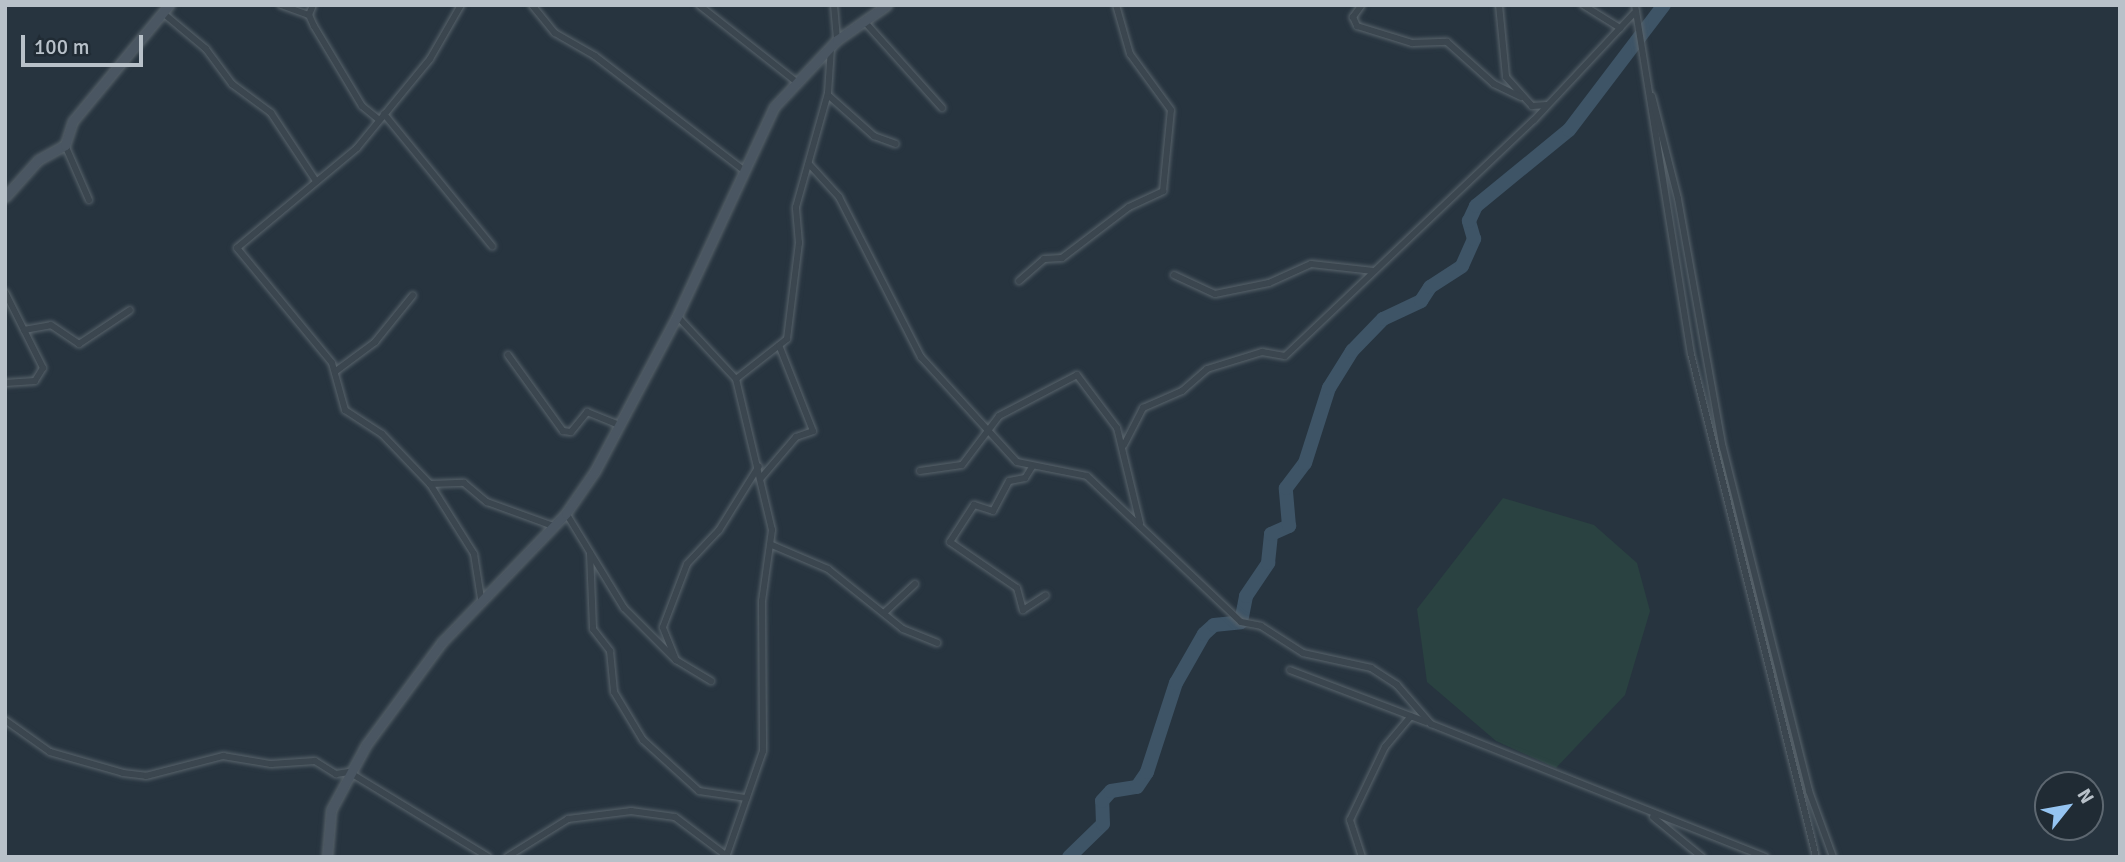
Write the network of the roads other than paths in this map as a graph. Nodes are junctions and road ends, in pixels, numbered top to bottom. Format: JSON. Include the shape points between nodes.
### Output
{"nodes":[{"id":1,"x":281,"y":5,"type":"edge"},
{"id":2,"x":313,"y":5,"type":"edge"},
{"id":3,"x":461,"y":5,"type":"edge"},
{"id":4,"x":532,"y":5,"type":"edge"},
{"id":5,"x":699,"y":5,"type":"edge"},
{"id":6,"x":834,"y":5,"type":"edge"},
{"id":7,"x":887,"y":5,"type":"edge"},
{"id":8,"x":1116,"y":5,"type":"edge"},
{"id":9,"x":1499,"y":5,"type":"edge"},
{"id":10,"x":1583,"y":5,"type":"edge"},
{"id":11,"x":1633,"y":5,"type":"edge"},
{"id":12,"x":1361,"y":6,"type":"edge"},
{"id":13,"x":166,"y":9,"type":"edge"},
{"id":14,"x":1634,"y":13,"type":"junction"},
{"id":15,"x":309,"y":15,"type":"junction"},
{"id":16,"x":864,"y":21,"type":"junction"},
{"id":17,"x":1620,"y":28,"type":"junction"},
{"id":18,"x":835,"y":42,"type":"junction"},
{"id":19,"x":1645,"y":63,"type":"junction"},
{"id":20,"x":794,"y":80,"type":"junction"},
{"id":21,"x":828,"y":93,"type":"junction"},
{"id":22,"x":1521,"y":97,"type":"junction"},
{"id":23,"x":1548,"y":104,"type":"junction"},
{"id":24,"x":942,"y":108,"type":"dead end"},
{"id":25,"x":382,"y":117,"type":"junction"},
{"id":26,"x":896,"y":144,"type":"dead end"},
{"id":27,"x":65,"y":145,"type":"junction"},
{"id":28,"x":809,"y":164,"type":"junction"},
{"id":29,"x":741,"y":168,"type":"junction"},
{"id":30,"x":316,"y":181,"type":"junction"},
{"id":31,"x":5,"y":197,"type":"edge"},
{"id":32,"x":89,"y":200,"type":"dead end"},
{"id":33,"x":492,"y":246,"type":"dead end"},
{"id":34,"x":1374,"y":271,"type":"junction"},
{"id":35,"x":1174,"y":275,"type":"dead end"},
{"id":36,"x":1019,"y":281,"type":"dead end"},
{"id":37,"x":5,"y":292,"type":"edge"},
{"id":38,"x":412,"y":295,"type":"dead end"},
{"id":39,"x":130,"y":310,"type":"dead end"},
{"id":40,"x":677,"y":316,"type":"junction"},
{"id":41,"x":24,"y":330,"type":"junction"},
{"id":42,"x":779,"y":345,"type":"junction"},
{"id":43,"x":508,"y":355,"type":"dead end"},
{"id":44,"x":336,"y":371,"type":"junction"},
{"id":45,"x":736,"y":379,"type":"junction"},
{"id":46,"x":5,"y":383,"type":"edge"},
{"id":47,"x":619,"y":425,"type":"junction"},
{"id":48,"x":985,"y":432,"type":"junction"},
{"id":49,"x":1124,"y":445,"type":"junction"},
{"id":50,"x":759,"y":466,"type":"junction"},
{"id":51,"x":1032,"y":467,"type":"junction"},
{"id":52,"x":920,"y":471,"type":"dead end"},
{"id":53,"x":761,"y":478,"type":"junction"},
{"id":54,"x":430,"y":484,"type":"junction"},
{"id":55,"x":566,"y":513,"type":"junction"},
{"id":56,"x":1140,"y":523,"type":"junction"},
{"id":57,"x":553,"y":526,"type":"junction"},
{"id":58,"x":772,"y":545,"type":"junction"},
{"id":59,"x":590,"y":553,"type":"junction"},
{"id":60,"x":915,"y":584,"type":"dead end"},
{"id":61,"x":1046,"y":595,"type":"dead end"},
{"id":62,"x":481,"y":598,"type":"junction"},
{"id":63,"x":885,"y":612,"type":"junction"},
{"id":64,"x":937,"y":643,"type":"dead end"},
{"id":65,"x":676,"y":660,"type":"junction"},
{"id":66,"x":1290,"y":670,"type":"dead end"},
{"id":67,"x":711,"y":681,"type":"dead end"},
{"id":68,"x":1410,"y":716,"type":"junction"},
{"id":69,"x":5,"y":720,"type":"edge"},
{"id":70,"x":1431,"y":724,"type":"junction"},
{"id":71,"x":349,"y":772,"type":"junction"},
{"id":72,"x":746,"y":798,"type":"junction"},
{"id":73,"x":1646,"y":811,"type":"junction"},
{"id":74,"x":327,"y":857,"type":"edge"},
{"id":75,"x":488,"y":857,"type":"edge"},
{"id":76,"x":509,"y":857,"type":"edge"},
{"id":77,"x":727,"y":857,"type":"edge"},
{"id":78,"x":1362,"y":857,"type":"edge"},
{"id":79,"x":1702,"y":857,"type":"edge"},
{"id":80,"x":1765,"y":857,"type":"edge"},
{"id":81,"x":1816,"y":857,"type":"edge"},
{"id":82,"x":1833,"y":857,"type":"edge"}],
"edges":[{"from":1,"to":15,"type":"street"},
{"from":2,"to":15,"type":"street"},
{"from":3,"to":25,"type":"street","via":[[430,60]]},
{"from":4,"to":29,"type":"street","via":[[555,33],[595,56]]},
{"from":5,"to":20,"type":"street"},
{"from":6,"to":18,"type":"street"},
{"from":7,"to":16,"type":"street"},
{"from":8,"to":36,"type":"street","via":[[1130,54],[1171,110],[1163,191],[1129,207],[1062,258],[1044,258]]},
{"from":9,"to":22,"type":"street","via":[[1503,64]]},
{"from":10,"to":17,"type":"street"},
{"from":11,"to":14,"type":"street"},
{"from":12,"to":22,"type":"street","via":[[1353,17],[1357,26],[1412,43],[1447,42],[1494,84]]},
{"from":13,"to":27,"type":"street","via":[[73,121]]},
{"from":13,"to":30,"type":"street","via":[[206,49],[232,84],[271,113]]},
{"from":14,"to":17,"type":"street"},
{"from":14,"to":19,"type":"street"},
{"from":15,"to":25,"type":"street","via":[[362,106]]},
{"from":16,"to":18,"type":"street"},
{"from":16,"to":24,"type":"street"},
{"from":17,"to":23,"type":"street"},
{"from":18,"to":20,"type":"street"},
{"from":18,"to":21,"type":"street"},
{"from":19,"to":81,"type":"street","via":[[1692,354],[1740,570]]},
{"from":19,"to":82,"type":"street","via":[[1678,199],[1723,448],[1809,791]]},
{"from":20,"to":29,"type":"street"},
{"from":21,"to":26,"type":"street","via":[[874,136]]},
{"from":21,"to":28,"type":"street"},
{"from":22,"to":23,"type":"street","via":[[1532,106]]},
{"from":23,"to":34,"type":"street"},
{"from":25,"to":30,"type":"street"},
{"from":25,"to":33,"type":"street"},
{"from":27,"to":31,"type":"street","via":[[38,160]]},
{"from":27,"to":32,"type":"street"},
{"from":28,"to":42,"type":"street","via":[[796,207],[799,243],[790,321]]},
{"from":28,"to":48,"type":"street","via":[[839,197],[921,357]]},
{"from":29,"to":40,"type":"street"},
{"from":30,"to":44,"type":"street","via":[[237,248]]},
{"from":34,"to":35,"type":"street","via":[[1311,264],[1269,283],[1215,294]]},
{"from":34,"to":49,"type":"street","via":[[1284,356],[1262,352],[1217,363],[1182,391],[1143,408]]},
{"from":37,"to":41,"type":"street"},
{"from":38,"to":44,"type":"street","via":[[375,342]]},
{"from":39,"to":41,"type":"street","via":[[79,344],[51,325]]},
{"from":40,"to":45,"type":"street"},
{"from":40,"to":47,"type":"street"},
{"from":41,"to":46,"type":"street","via":[[43,368],[35,381]]},
{"from":42,"to":45,"type":"street"},
{"from":42,"to":53,"type":"street","via":[[813,431],[796,437]]},
{"from":43,"to":47,"type":"street","via":[[564,431],[571,432],[587,412]]},
{"from":44,"to":54,"type":"street","via":[[341,407],[382,434]]},
{"from":45,"to":50,"type":"street"},
{"from":47,"to":55,"type":"street"},
{"from":48,"to":49,"type":"street","via":[[1010,409],[1077,375]]},
{"from":48,"to":51,"type":"street"},
{"from":48,"to":52,"type":"street","via":[[962,465]]},
{"from":49,"to":56,"type":"street"},
{"from":50,"to":53,"type":"street"},
{"from":50,"to":65,"type":"street","via":[[719,530],[687,564],[663,627]]},
{"from":51,"to":56,"type":"street","via":[[1087,476]]},
{"from":51,"to":61,"type":"street","via":[[1026,478],[1009,481],[993,510],[974,505],[950,542],[1017,588],[1023,610]]},
{"from":53,"to":58,"type":"street"},
{"from":54,"to":57,"type":"street","via":[[464,483],[486,502]]},
{"from":54,"to":62,"type":"street","via":[[474,554]]},
{"from":55,"to":57,"type":"street"},
{"from":55,"to":59,"type":"street"},
{"from":56,"to":70,"type":"street","via":[[1241,622],[1314,657],[1371,668],[1397,685]]},
{"from":57,"to":62,"type":"street"},
{"from":58,"to":63,"type":"street","via":[[828,569]]},
{"from":58,"to":72,"type":"street","via":[[762,601],[763,751]]},
{"from":59,"to":65,"type":"street","via":[[624,608]]},
{"from":59,"to":72,"type":"street","via":[[593,629],[610,651],[614,692],[643,740],[699,791]]},
{"from":60,"to":63,"type":"street"},
{"from":62,"to":71,"type":"street","via":[[409,682]]},
{"from":63,"to":64,"type":"street"},
{"from":65,"to":67,"type":"street"},
{"from":66,"to":68,"type":"street"},
{"from":68,"to":70,"type":"street"},
{"from":68,"to":78,"type":"street","via":[[1385,747],[1353,811],[1349,828]]},
{"from":69,"to":71,"type":"street","via":[[50,752],[123,773],[146,776],[223,755],[271,764],[315,761],[336,774]]},
{"from":70,"to":73,"type":"street"},
{"from":71,"to":74,"type":"street","via":[[331,810]]},
{"from":71,"to":75,"type":"street"},
{"from":72,"to":77,"type":"street"},
{"from":73,"to":79,"type":"street"},
{"from":73,"to":80,"type":"street"},
{"from":76,"to":77,"type":"street","via":[[568,819],[631,811],[675,817]]}]}
